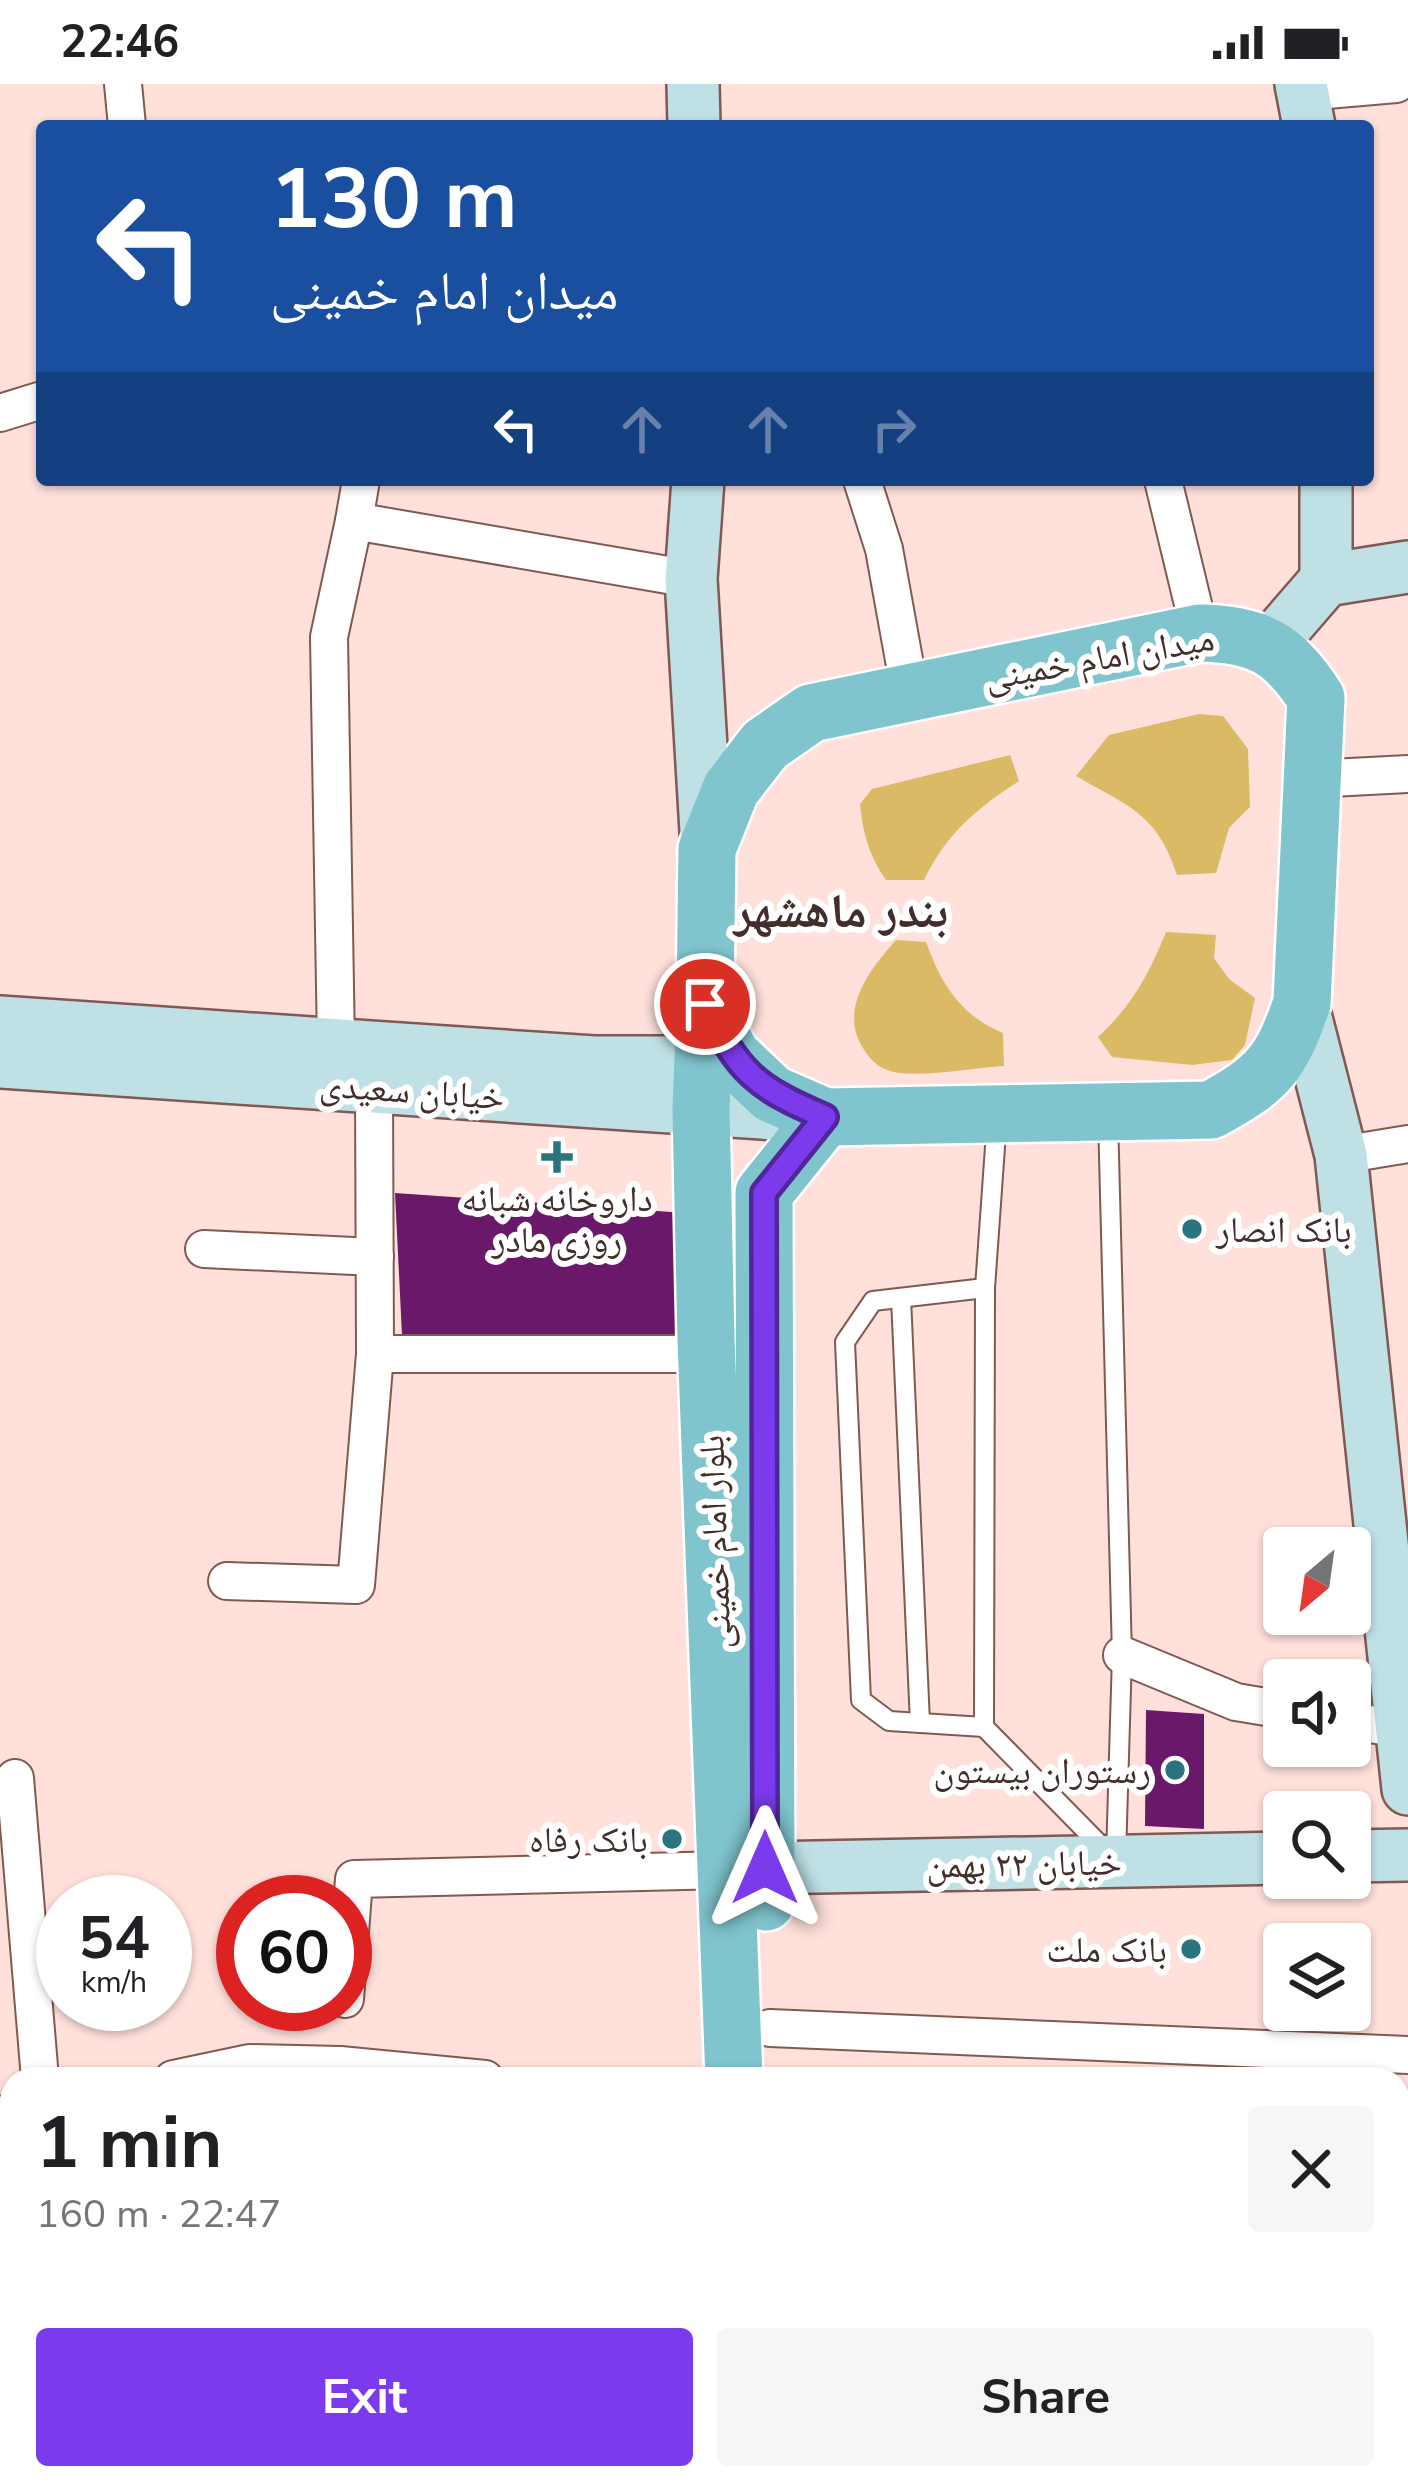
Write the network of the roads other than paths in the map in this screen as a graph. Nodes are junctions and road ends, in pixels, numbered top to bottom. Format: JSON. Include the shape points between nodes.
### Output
{"nodes":[{"id":1,"x":123,"y":84,"type":"edge"},
{"id":2,"x":693,"y":84,"type":"edge"},
{"id":3,"x":1396,"y":84,"type":"edge"},
{"id":4,"x":1304,"y":101,"type":"edge"},
{"id":5,"x":126,"y":120,"type":"edge"},
{"id":6,"x":694,"y":120,"type":"edge"},
{"id":7,"x":36,"y":402,"type":"edge"},
{"id":8,"x":0,"y":413,"type":"edge"},
{"id":9,"x":360,"y":486,"type":"edge"},
{"id":10,"x":698,"y":486,"type":"edge"},
{"id":11,"x":864,"y":486,"type":"edge"},
{"id":12,"x":1164,"y":486,"type":"edge"},
{"id":13,"x":1326,"y":486,"type":"edge"},
{"id":14,"x":354,"y":521,"type":"junction"},
{"id":15,"x":1408,"y":568,"type":"edge"},
{"id":16,"x":1326,"y":580,"type":"junction"},
{"id":17,"x":691,"y":588,"type":"junction"},
{"id":18,"x":1200,"y":633,"type":"junction"},
{"id":19,"x":1269,"y":646,"type":"junction"},
{"id":20,"x":910,"y":693,"type":"junction"},
{"id":21,"x":1408,"y":774,"type":"edge"},
{"id":22,"x":1312,"y":779,"type":"junction"},
{"id":23,"x":707,"y":849,"type":"junction"},
{"id":24,"x":1302,"y":1003,"type":"junction"},
{"id":25,"x":705,"y":1004,"type":"junction"},
{"id":26,"x":0,"y":1022,"type":"edge"},
{"id":27,"x":336,"y":1045,"type":"junction"},
{"id":28,"x":0,"y":1062,"type":"edge"},
{"id":29,"x":702,"y":1086,"type":"junction"},
{"id":30,"x":374,"y":1087,"type":"junction"},
{"id":31,"x":1108,"y":1112,"type":"junction"},
{"id":32,"x":997,"y":1114,"type":"junction"},
{"id":33,"x":825,"y":1117,"type":"junction"},
{"id":34,"x":1408,"y":1144,"type":"edge"},
{"id":35,"x":1341,"y":1155,"type":"junction"},
{"id":36,"x":205,"y":1249,"type":"dead end"},
{"id":37,"x":375,"y":1256,"type":"junction"},
{"id":38,"x":985,"y":1288,"type":"junction"},
{"id":39,"x":901,"y":1298,"type":"junction"},
{"id":40,"x":375,"y":1354,"type":"junction"},
{"id":41,"x":707,"y":1354,"type":"junction"},
{"id":42,"x":227,"y":1581,"type":"dead end"},
{"id":43,"x":1122,"y":1655,"type":"junction"},
{"id":44,"x":1263,"y":1706,"type":"edge"},
{"id":45,"x":920,"y":1723,"type":"junction"},
{"id":46,"x":984,"y":1726,"type":"junction"},
{"id":47,"x":1371,"y":1736,"type":"edge"},
{"id":48,"x":1405,"y":1761,"type":"edge"},
{"id":49,"x":15,"y":1778,"type":"dead end"},
{"id":50,"x":1408,"y":1789,"type":"edge"},
{"id":51,"x":1408,"y":1855,"type":"edge"},
{"id":52,"x":1371,"y":1856,"type":"edge"},
{"id":53,"x":1263,"y":1858,"type":"edge"},
{"id":54,"x":1116,"y":1862,"type":"junction"},
{"id":55,"x":746,"y":1869,"type":"junction"},
{"id":56,"x":372,"y":1879,"type":"edge"},
{"id":57,"x":343,"y":2031,"type":"edge"},
{"id":58,"x":771,"y":2054,"type":"edge"},
{"id":59,"x":1408,"y":2055,"type":"edge"},
{"id":60,"x":340,"y":2065,"type":"junction"},
{"id":61,"x":39,"y":2067,"type":"edge"},
{"id":62,"x":309,"y":2067,"type":"edge"},
{"id":63,"x":361,"y":2067,"type":"edge"},
{"id":64,"x":735,"y":2067,"type":"edge"}],
"edges":[{"from":1,"to":5,"type":"street"},
{"from":2,"to":6,"type":"main road"},
{"from":3,"to":4,"type":"street"},
{"from":7,"to":8,"type":"street"},
{"from":9,"to":14,"type":"street"},
{"from":10,"to":17,"type":"main road"},
{"from":11,"to":20,"type":"street"},
{"from":12,"to":18,"type":"street"},
{"from":13,"to":16,"type":"main road"},
{"from":14,"to":17,"type":"street"},
{"from":14,"to":27,"type":"street","via":[[328,638]]},
{"from":15,"to":16,"type":"main road"},
{"from":16,"to":19,"type":"main road"},
{"from":17,"to":23,"type":"main road"},
{"from":18,"to":19,"type":"main road","name":"میدان امام خمینی"},
{"from":18,"to":20,"type":"main road","name":"میدان امام خمینی"},
{"from":19,"to":22,"type":"main road","name":"میدان امام خمینی","via":[[1297,668],[1316,698]]},
{"from":20,"to":23,"type":"main road","name":"میدان امام خمینی","via":[[811,713],[765,745],[731,789]]},
{"from":21,"to":22,"type":"street"},
{"from":22,"to":24,"type":"main road","name":"میدان امام خمینی"},
{"from":23,"to":25,"type":"main road","name":"میدان امام خمینی"},
{"from":24,"to":31,"type":"main road","name":"میدان امام خمینی","via":[[1286,1049],[1255,1086],[1211,1110]]},
{"from":24,"to":35,"type":"main road"},
{"from":25,"to":29,"type":"main road","name":"بلوار امام خمینی"},
{"from":25,"to":33,"type":"main road","name":"میدان امام خمینی","via":[[731,1055],[772,1094]]},
{"from":26,"to":27,"type":"main road","name":"خیابان سعیدی"},
{"from":27,"to":29,"type":"main road","name":"خیابان سعیدی","via":[[594,1062]]},
{"from":28,"to":30,"type":"main road","name":"خیابان سعیدی"},
{"from":29,"to":30,"type":"main road","name":"خیابان سعیدی"},
{"from":29,"to":33,"type":"main road","name":"خیابان سعیدی"},
{"from":29,"to":41,"type":"main road","name":"بلوار امام خمینی"},
{"from":30,"to":37,"type":"street"},
{"from":31,"to":32,"type":"main road","name":"میدان امام خمینی"},
{"from":31,"to":43,"type":"lane"},
{"from":32,"to":33,"type":"main road","name":"میدان امام خمینی"},
{"from":32,"to":38,"type":"lane"},
{"from":33,"to":55,"type":"main road","name":"بلوار امام خمینی","via":[[764,1193]]},
{"from":34,"to":35,"type":"street"},
{"from":35,"to":48,"type":"main road"},
{"from":36,"to":37,"type":"street"},
{"from":37,"to":40,"type":"street"},
{"from":38,"to":39,"type":"lane"},
{"from":38,"to":46,"type":"lane"},
{"from":39,"to":45,"type":"lane"},
{"from":39,"to":45,"type":"lane","via":[[873,1301],[845,1342],[861,1700],[890,1721]]},
{"from":40,"to":41,"type":"street"},
{"from":40,"to":42,"type":"street","via":[[356,1585]]},
{"from":41,"to":55,"type":"main road","name":"بلوار امام خمینی"},
{"from":43,"to":44,"type":"street"},
{"from":43,"to":54,"type":"lane"},
{"from":45,"to":46,"type":"lane"},
{"from":46,"to":54,"type":"lane"},
{"from":47,"to":48,"type":"street"},
{"from":48,"to":50,"type":"main road"},
{"from":49,"to":61,"type":"street"},
{"from":51,"to":52,"type":"main road"},
{"from":53,"to":54,"type":"main road","name":"خیابان ۲۲ بهمن"},
{"from":54,"to":55,"type":"main road","name":"خیابان ۲۲ بهمن"},
{"from":55,"to":56,"type":"street"},
{"from":55,"to":58,"type":"main road","name":"بلوار امام خمینی"},
{"from":55,"to":64,"type":"main road","name":"بلوار امام خمینی"},
{"from":57,"to":60,"type":"street"},
{"from":58,"to":59,"type":"street"},
{"from":60,"to":62,"type":"street"},
{"from":60,"to":63,"type":"street"}]}
